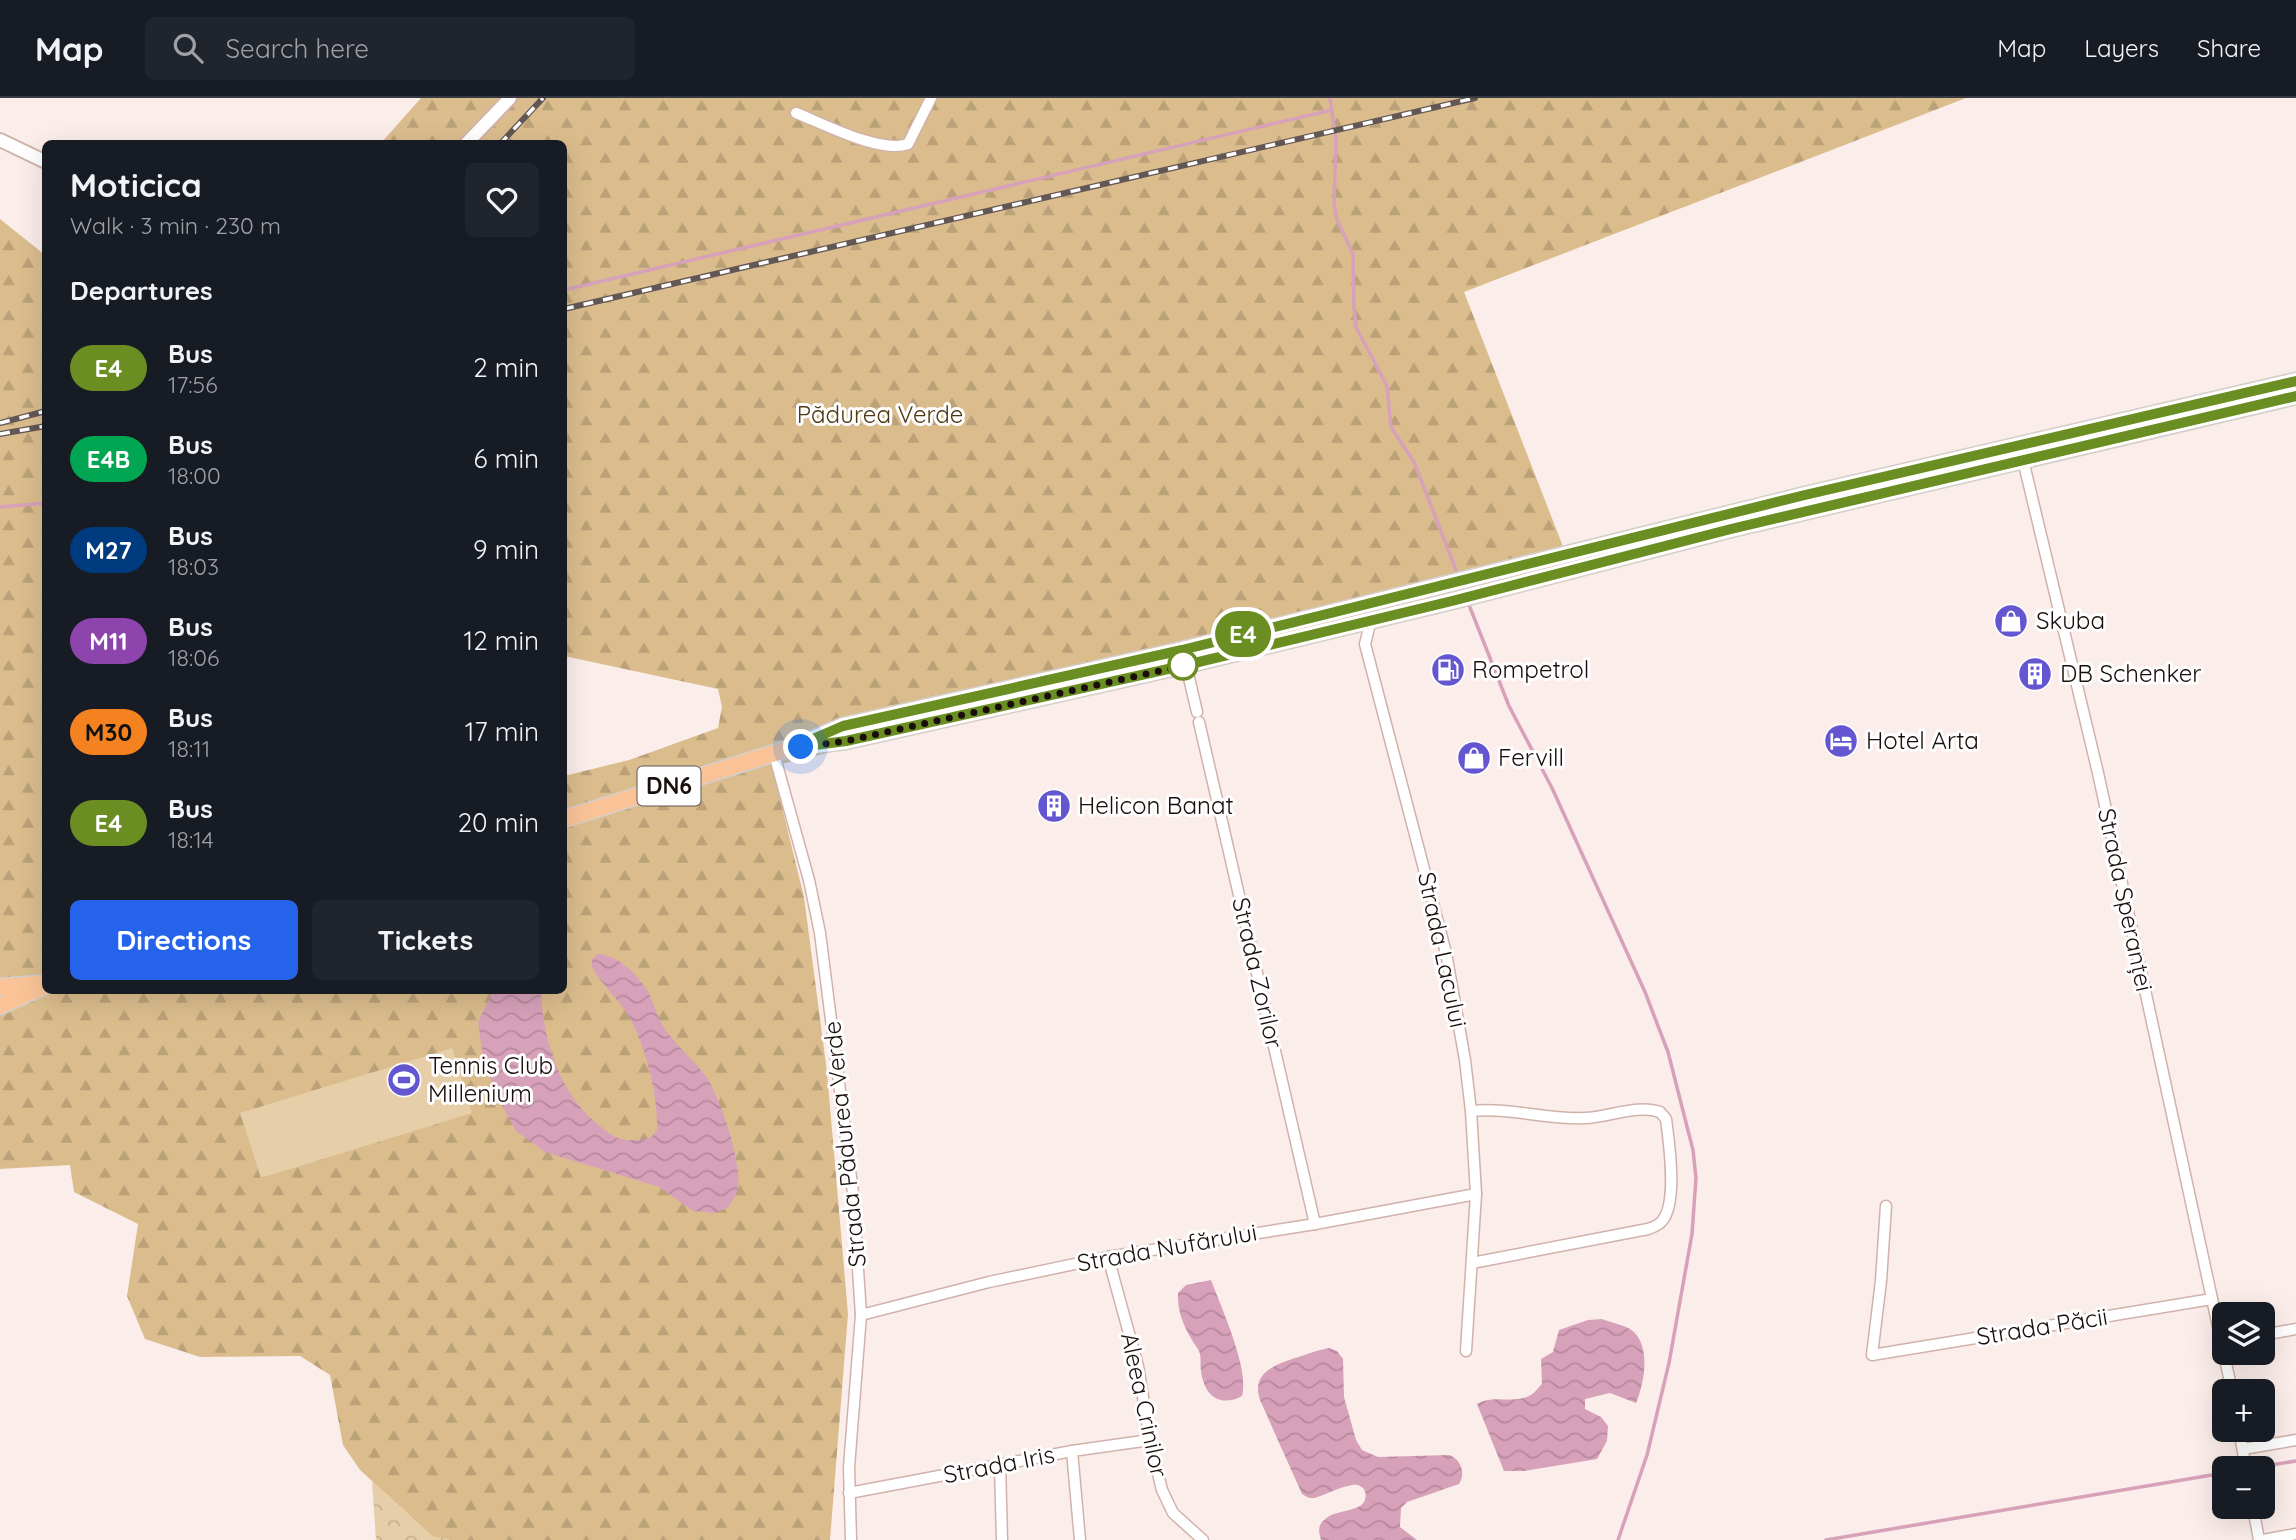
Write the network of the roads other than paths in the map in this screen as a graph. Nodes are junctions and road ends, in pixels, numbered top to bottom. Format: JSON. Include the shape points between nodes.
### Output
{"nodes":[{"id":1,"x":510,"y":98,"type":"edge"},
{"id":2,"x":931,"y":98,"type":"edge"},
{"id":3,"x":796,"y":113,"type":"dead end"},
{"id":4,"x":470,"y":140,"type":"edge"},
{"id":5,"x":0,"y":141,"type":"edge"},
{"id":6,"x":42,"y":160,"type":"edge"},
{"id":7,"x":2296,"y":381,"type":"edge"},
{"id":8,"x":2296,"y":396,"type":"edge"},
{"id":9,"x":2023,"y":460,"type":"junction"},
{"id":10,"x":1371,"y":620,"type":"junction"},
{"id":11,"x":1343,"y":627,"type":"junction"},
{"id":12,"x":1365,"y":644,"type":"junction"},
{"id":13,"x":1186,"y":665,"type":"junction"},
{"id":14,"x":792,"y":748,"type":"junction"},
{"id":15,"x":774,"y":754,"type":"junction"},
{"id":16,"x":567,"y":818,"type":"edge"},
{"id":17,"x":42,"y":984,"type":"edge"},
{"id":18,"x":42,"y":986,"type":"edge"},
{"id":19,"x":0,"y":987,"type":"edge"},
{"id":20,"x":0,"y":1006,"type":"edge"},
{"id":21,"x":1471,"y":1111,"type":"junction"},
{"id":22,"x":1476,"y":1194,"type":"junction"},
{"id":23,"x":1886,"y":1206,"type":"dead end"},
{"id":24,"x":1315,"y":1224,"type":"junction"},
{"id":25,"x":1108,"y":1257,"type":"junction"},
{"id":26,"x":1472,"y":1263,"type":"junction"},
{"id":27,"x":2212,"y":1299,"type":"junction"},
{"id":28,"x":2213,"y":1302,"type":"edge"},
{"id":29,"x":861,"y":1315,"type":"junction"},
{"id":30,"x":2296,"y":1329,"type":"edge"},
{"id":31,"x":2275,"y":1333,"type":"edge"},
{"id":32,"x":1466,"y":1351,"type":"dead end"},
{"id":33,"x":1150,"y":1440,"type":"junction"},
{"id":34,"x":2296,"y":1440,"type":"edge"},
{"id":35,"x":2242,"y":1442,"type":"edge"},
{"id":36,"x":2243,"y":1449,"type":"junction"},
{"id":37,"x":1072,"y":1451,"type":"junction"},
{"id":38,"x":2244,"y":1456,"type":"edge"},
{"id":39,"x":1000,"y":1464,"type":"junction"},
{"id":40,"x":849,"y":1493,"type":"junction"},
{"id":41,"x":2256,"y":1519,"type":"edge"},
{"id":42,"x":2296,"y":1534,"type":"edge"},
{"id":43,"x":852,"y":1540,"type":"edge"},
{"id":44,"x":1002,"y":1540,"type":"edge"},
{"id":45,"x":1080,"y":1540,"type":"edge"},
{"id":46,"x":1203,"y":1540,"type":"edge"},
{"id":47,"x":2261,"y":1540,"type":"edge"}],
"edges":[{"from":1,"to":4,"type":"street"},
{"from":2,"to":3,"type":"street","via":[[908,144],[899,147],[882,146]]},
{"from":5,"to":6,"type":"street"},
{"from":7,"to":14,"type":"main road","number":"DN6","via":[[1778,502],[1182,650],[843,726]]},
{"from":8,"to":9,"type":"main road","number":"DN6"},
{"from":9,"to":10,"type":"main road","number":"DN6"},
{"from":9,"to":27,"type":"street","name":"Strada Speranței","via":[[2098,773]]},
{"from":10,"to":11,"type":"main road","number":"DN6"},
{"from":10,"to":12,"type":"street","name":"Strada Lacului"},
{"from":11,"to":12,"type":"street"},
{"from":11,"to":13,"type":"main road","number":"DN6"},
{"from":12,"to":21,"type":"street","name":"Strada Lacului","via":[[1446,953]]},
{"from":13,"to":14,"type":"main road","number":"DN6","via":[[846,741]]},
{"from":13,"to":24,"type":"street","name":"Strada Zorilor"},
{"from":14,"to":15,"type":"main road","number":"DN6"},
{"from":15,"to":16,"type":"main road","number":"DN6"},
{"from":15,"to":29,"type":"street","name":"Strada Pădurea Verde","via":[[813,894],[824,958],[853,1193]]},
{"from":17,"to":19,"type":"main road"},
{"from":18,"to":20,"type":"main road"},
{"from":21,"to":22,"type":"street","name":"Strada Lacului"},
{"from":21,"to":26,"type":"street","via":[[1563,1118],[1644,1109],[1660,1112],[1666,1119],[1671,1197],[1663,1220],[1648,1229]]},
{"from":22,"to":24,"type":"street","name":"Strada Nufărului"},
{"from":22,"to":26,"type":"street","name":"Strada Lacului"},
{"from":23,"to":27,"type":"street","name":"Strada Păcii","via":[[1872,1355]]},
{"from":24,"to":25,"type":"street","name":"Strada Nufărului"},
{"from":25,"to":29,"type":"street","name":"Strada Nufărului"},
{"from":25,"to":33,"type":"street","name":"Aleea Crinilor","via":[[1138,1366]]},
{"from":26,"to":32,"type":"street","name":"Strada Lacului"},
{"from":27,"to":28,"type":"street","name":"Strada Speranței"},
{"from":29,"to":40,"type":"street","name":"Strada Pădurea Verde"},
{"from":30,"to":31,"type":"street"},
{"from":33,"to":37,"type":"street","name":"Strada Iris"},
{"from":33,"to":46,"type":"street","name":"Aleea Crinilor","via":[[1170,1510]]},
{"from":34,"to":36,"type":"street"},
{"from":35,"to":36,"type":"street"},
{"from":36,"to":38,"type":"street"},
{"from":37,"to":39,"type":"street","name":"Strada Iris"},
{"from":37,"to":45,"type":"street"},
{"from":39,"to":40,"type":"street","name":"Strada Iris"},
{"from":39,"to":44,"type":"street"},
{"from":40,"to":43,"type":"street","name":"Strada Pădurea Verde"},
{"from":41,"to":47,"type":"street"},
{"from":42,"to":47,"type":"street"}]}
